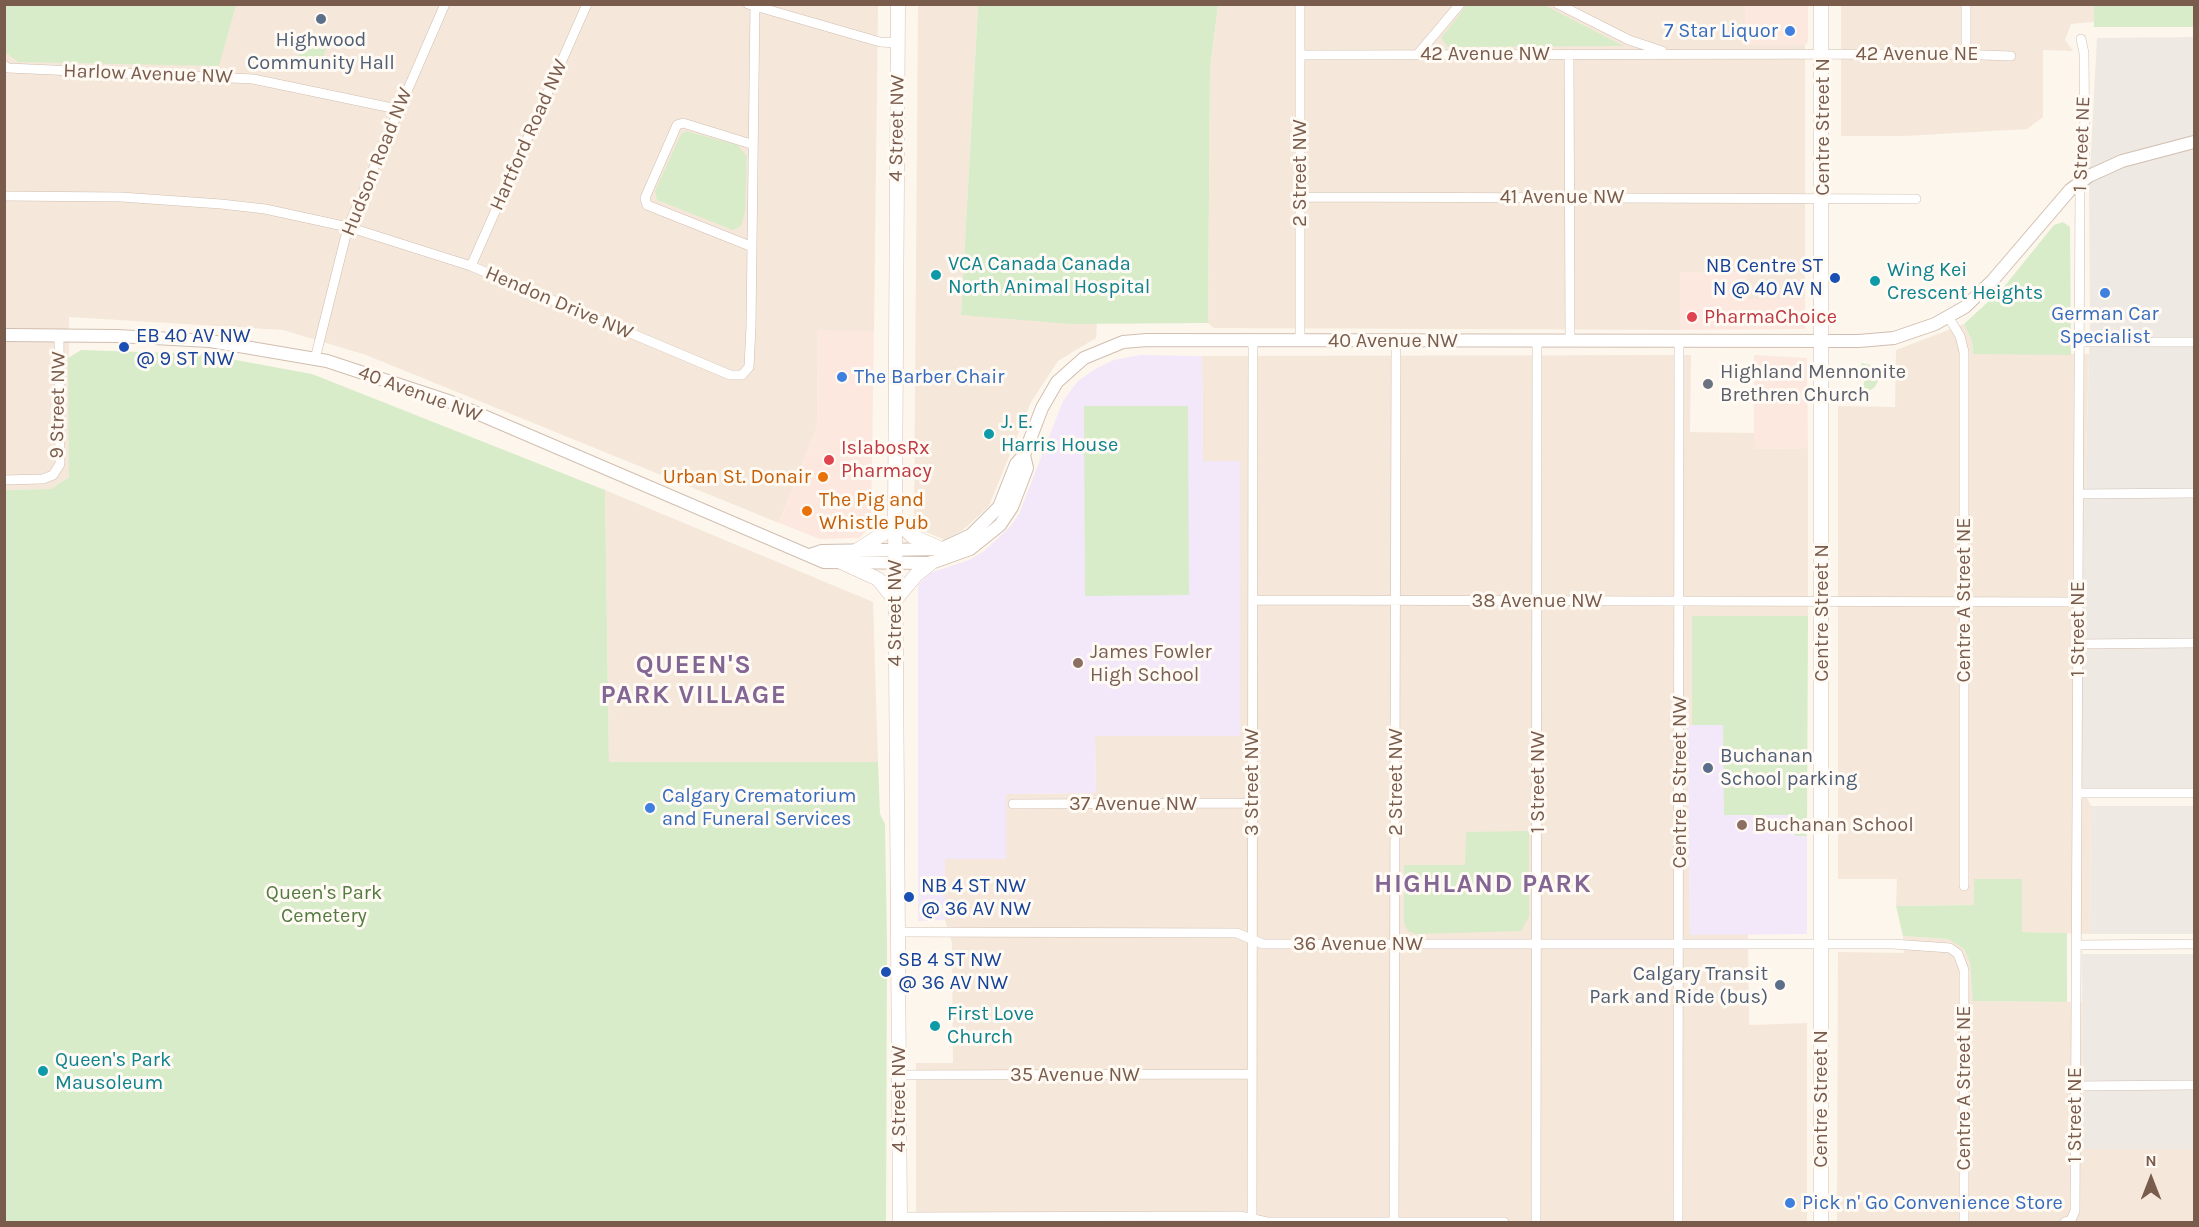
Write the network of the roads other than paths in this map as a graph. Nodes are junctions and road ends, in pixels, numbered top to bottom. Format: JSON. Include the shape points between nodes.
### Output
{"nodes":[{"id":1,"x":445,"y":4,"type":"edge"},
{"id":2,"x":587,"y":4,"type":"edge"},
{"id":3,"x":898,"y":4,"type":"edge"},
{"id":4,"x":1300,"y":4,"type":"edge"},
{"id":5,"x":1460,"y":4,"type":"edge"},
{"id":6,"x":1558,"y":4,"type":"edge"},
{"id":7,"x":1821,"y":4,"type":"edge"},
{"id":8,"x":1966,"y":4,"type":"edge"},
{"id":9,"x":752,"y":5,"type":"edge"},
{"id":10,"x":2081,"y":39,"type":"dead end"},
{"id":11,"x":898,"y":43,"type":"junction"},
{"id":12,"x":1418,"y":54,"type":"junction"},
{"id":13,"x":1569,"y":54,"type":"junction"},
{"id":14,"x":1669,"y":54,"type":"junction"},
{"id":15,"x":1823,"y":54,"type":"junction"},
{"id":16,"x":1966,"y":54,"type":"junction"},
{"id":17,"x":1300,"y":55,"type":"junction"},
{"id":18,"x":2011,"y":56,"type":"dead end"},
{"id":19,"x":6,"y":69,"type":"edge"},
{"id":20,"x":397,"y":110,"type":"junction"},
{"id":21,"x":2194,"y":142,"type":"edge"},
{"id":22,"x":751,"y":144,"type":"junction"},
{"id":23,"x":2080,"y":182,"type":"junction"},
{"id":24,"x":4,"y":196,"type":"edge"},
{"id":25,"x":1300,"y":197,"type":"junction"},
{"id":26,"x":1570,"y":197,"type":"junction"},
{"id":27,"x":1823,"y":197,"type":"junction"},
{"id":28,"x":1916,"y":198,"type":"dead end"},
{"id":29,"x":348,"y":227,"type":"junction"},
{"id":30,"x":750,"y":246,"type":"junction"},
{"id":31,"x":471,"y":266,"type":"junction"},
{"id":32,"x":1949,"y":318,"type":"junction"},
{"id":33,"x":4,"y":335,"type":"edge"},
{"id":34,"x":59,"y":335,"type":"junction"},
{"id":35,"x":1679,"y":340,"type":"junction"},
{"id":36,"x":1253,"y":341,"type":"junction"},
{"id":37,"x":1300,"y":341,"type":"junction"},
{"id":38,"x":1396,"y":341,"type":"junction"},
{"id":39,"x":1538,"y":341,"type":"junction"},
{"id":40,"x":1570,"y":341,"type":"junction"},
{"id":41,"x":1822,"y":341,"type":"junction"},
{"id":42,"x":2079,"y":342,"type":"junction"},
{"id":43,"x":2194,"y":342,"type":"edge"},
{"id":44,"x":315,"y":359,"type":"junction"},
{"id":45,"x":1024,"y":455,"type":"junction"},
{"id":46,"x":4,"y":480,"type":"edge"},
{"id":47,"x":2194,"y":493,"type":"edge"},
{"id":48,"x":2079,"y":494,"type":"junction"},
{"id":49,"x":895,"y":518,"type":"junction"},
{"id":50,"x":941,"y":549,"type":"junction"},
{"id":51,"x":856,"y":551,"type":"junction"},
{"id":52,"x":810,"y":555,"type":"junction"},
{"id":53,"x":895,"y":557,"type":"junction"},
{"id":54,"x":843,"y":563,"type":"junction"},
{"id":55,"x":931,"y":563,"type":"junction"},
{"id":56,"x":895,"y":600,"type":"junction"},
{"id":57,"x":1253,"y":600,"type":"junction"},
{"id":58,"x":1821,"y":600,"type":"junction"},
{"id":59,"x":1397,"y":601,"type":"junction"},
{"id":60,"x":1538,"y":601,"type":"junction"},
{"id":61,"x":1681,"y":601,"type":"junction"},
{"id":62,"x":1964,"y":601,"type":"junction"},
{"id":63,"x":2078,"y":602,"type":"junction"},
{"id":64,"x":2194,"y":643,"type":"edge"},
{"id":65,"x":2078,"y":644,"type":"junction"},
{"id":66,"x":2077,"y":793,"type":"junction"},
{"id":67,"x":2194,"y":794,"type":"edge"},
{"id":68,"x":1252,"y":803,"type":"junction"},
{"id":69,"x":1013,"y":804,"type":"dead end"},
{"id":70,"x":1964,"y":886,"type":"dead end"},
{"id":71,"x":897,"y":932,"type":"junction"},
{"id":72,"x":1252,"y":939,"type":"junction"},
{"id":73,"x":1395,"y":943,"type":"junction"},
{"id":74,"x":1536,"y":944,"type":"junction"},
{"id":75,"x":1679,"y":944,"type":"junction"},
{"id":76,"x":1821,"y":944,"type":"junction"},
{"id":77,"x":2194,"y":944,"type":"edge"},
{"id":78,"x":2076,"y":945,"type":"junction"},
{"id":79,"x":1958,"y":954,"type":"joint"},
{"id":80,"x":1251,"y":1074,"type":"junction"},
{"id":81,"x":899,"y":1075,"type":"junction"},
{"id":82,"x":2194,"y":1085,"type":"edge"},
{"id":83,"x":2076,"y":1086,"type":"junction"},
{"id":84,"x":900,"y":1220,"type":"edge"},
{"id":85,"x":1252,"y":1221,"type":"edge"},
{"id":86,"x":2068,"y":1221,"type":"edge"},
{"id":87,"x":1394,"y":1222,"type":"edge"},
{"id":88,"x":1504,"y":1222,"type":"edge"},
{"id":89,"x":1536,"y":1222,"type":"edge"},
{"id":90,"x":1678,"y":1222,"type":"edge"},
{"id":91,"x":1821,"y":1222,"type":"edge"},
{"id":92,"x":1964,"y":1222,"type":"edge"}],
"edges":[{"from":1,"to":20,"type":"street","name":"Hudson Road NW"},
{"from":2,"to":31,"type":"street","name":"Hartford Road NW"},
{"from":3,"to":11,"type":"main road","name":"4 Street NW"},
{"from":4,"to":17,"type":"street","name":"2 Street NW"},
{"from":5,"to":12,"type":"street"},
{"from":6,"to":14,"type":"street","name":"42 Avenue NW"},
{"from":7,"to":15,"type":"main road","name":"Centre Street N"},
{"from":8,"to":16,"type":"street"},
{"from":9,"to":11,"type":"street","via":[[880,42]]},
{"from":9,"to":22,"type":"street","name":"Hendon Drive NW"},
{"from":10,"to":23,"type":"street","name":"1 Street NE","via":[[2085,165]]},
{"from":11,"to":49,"type":"main road","name":"4 Street NW"},
{"from":12,"to":13,"type":"street","name":"42 Avenue NW"},
{"from":12,"to":17,"type":"street","name":"42 Avenue NW"},
{"from":13,"to":14,"type":"street","name":"42 Avenue NW"},
{"from":13,"to":26,"type":"street"},
{"from":14,"to":15,"type":"street","name":"42 Avenue NW"},
{"from":15,"to":16,"type":"street","name":"42 Avenue NE"},
{"from":15,"to":27,"type":"main road","name":"Centre Street N"},
{"from":16,"to":18,"type":"street","name":"42 Avenue NE"},
{"from":17,"to":25,"type":"street","name":"2 Street NW"},
{"from":19,"to":20,"type":"street","name":"Harlow Avenue NW","via":[[253,79]]},
{"from":20,"to":29,"type":"street","name":"Hudson Road NW"},
{"from":21,"to":23,"type":"street","via":[[2122,161]]},
{"from":22,"to":30,"type":"street","name":"Hendon Drive NW"},
{"from":22,"to":30,"type":"street","via":[[683,123],[677,125],[645,198],[647,205]]},
{"from":23,"to":32,"type":"street","via":[[1993,280]]},
{"from":23,"to":42,"type":"street","name":"1 Street NE"},
{"from":24,"to":29,"type":"street","name":"Hendon Drive NW","via":[[122,197],[221,204]]},
{"from":25,"to":26,"type":"street","name":"41 Avenue NW"},
{"from":25,"to":37,"type":"street","name":"2 Street NW"},
{"from":26,"to":27,"type":"street","name":"41 Avenue NW"},
{"from":26,"to":40,"type":"street"},
{"from":27,"to":28,"type":"street","name":"41 Avenue NW"},
{"from":27,"to":41,"type":"main road","name":"Centre Street N"},
{"from":29,"to":31,"type":"street","name":"Hendon Drive NW"},
{"from":29,"to":44,"type":"street","name":"Hudson Road NW"},
{"from":30,"to":31,"type":"street","name":"Hendon Drive NW","via":[[749,368],[742,375],[730,375]]},
{"from":32,"to":41,"type":"street","name":"40 Avenue NW","via":[[1894,338]]},
{"from":32,"to":62,"type":"street","name":"Centre A Street NE","via":[[1964,352]]},
{"from":33,"to":34,"type":"street","name":"40 Avenue NW"},
{"from":34,"to":44,"type":"street","name":"40 Avenue NW","via":[[210,341]]},
{"from":34,"to":46,"type":"street","name":"9 Street NW","via":[[60,464],[53,475],[43,480]]},
{"from":35,"to":40,"type":"street","name":"40 Avenue NW"},
{"from":35,"to":41,"type":"street","name":"40 Avenue NW"},
{"from":35,"to":61,"type":"street","name":"Centre B Street NW"},
{"from":36,"to":37,"type":"street","name":"40 Avenue NW"},
{"from":36,"to":45,"type":"street","name":"40 Avenue NW","via":[[1135,341],[1097,351],[1074,365],[1051,390]]},
{"from":36,"to":57,"type":"street","name":"3 Street NW"},
{"from":37,"to":38,"type":"street","name":"40 Avenue NW"},
{"from":38,"to":39,"type":"street","name":"40 Avenue NW"},
{"from":38,"to":59,"type":"street","name":"2 Street NW"},
{"from":39,"to":40,"type":"street","name":"40 Avenue NW"},
{"from":39,"to":60,"type":"street","name":"1 Street NW"},
{"from":41,"to":58,"type":"main road","name":"Centre Street N"},
{"from":42,"to":43,"type":"street"},
{"from":42,"to":48,"type":"street","name":"1 Street NE"},
{"from":44,"to":52,"type":"street","name":"40 Avenue NW","via":[[451,402]]},
{"from":45,"to":50,"type":"street","name":"40 Avenue NW","via":[[992,517],[971,534]]},
{"from":45,"to":55,"type":"street","name":"40 Avenue NW","via":[[1027,468],[1012,507],[1000,525],[970,549]]},
{"from":47,"to":48,"type":"street"},
{"from":48,"to":63,"type":"street","name":"1 Street NE"},
{"from":49,"to":50,"type":"main road","via":[[912,536]]},
{"from":49,"to":51,"type":"main road","via":[[883,534]]},
{"from":49,"to":53,"type":"main road","name":"4 Street NW"},
{"from":50,"to":53,"type":"street","name":"40 Avenue NW"},
{"from":51,"to":52,"type":"street","name":"40 Avenue NW"},
{"from":51,"to":53,"type":"street","name":"40 Avenue NW"},
{"from":52,"to":54,"type":"street","name":"40 Avenue NW","via":[[824,562]]},
{"from":53,"to":54,"type":"street","name":"40 Avenue NW"},
{"from":53,"to":55,"type":"street","name":"40 Avenue NW"},
{"from":53,"to":56,"type":"main road","name":"4 Street NW"},
{"from":54,"to":56,"type":"main road","via":[[878,579]]},
{"from":55,"to":56,"type":"main road"},
{"from":56,"to":71,"type":"main road","name":"4 Street NW"},
{"from":57,"to":59,"type":"street","name":"38 Avenue NW"},
{"from":57,"to":68,"type":"street","name":"3 Street NW"},
{"from":58,"to":61,"type":"street","name":"38 Avenue NW"},
{"from":58,"to":62,"type":"street","name":"38 Avenue NW"},
{"from":58,"to":76,"type":"main road","name":"Centre Street N"},
{"from":59,"to":60,"type":"street","name":"38 Avenue NW"},
{"from":59,"to":73,"type":"street","name":"2 Street NW"},
{"from":60,"to":61,"type":"street","name":"38 Avenue NW"},
{"from":60,"to":74,"type":"street","name":"1 Street NW"},
{"from":61,"to":75,"type":"street","name":"Centre B Street NW"},
{"from":62,"to":63,"type":"street","name":"38 Avenue NW"},
{"from":62,"to":70,"type":"street","name":"Centre A Street NE"},
{"from":63,"to":65,"type":"street","name":"1 Street NE"},
{"from":64,"to":65,"type":"street"},
{"from":65,"to":66,"type":"street","name":"1 Street NE"},
{"from":66,"to":67,"type":"street"},
{"from":66,"to":78,"type":"street","name":"1 Street NE"},
{"from":68,"to":69,"type":"street","name":"37 Avenue NW"},
{"from":68,"to":72,"type":"street","name":"3 Street NW"},
{"from":71,"to":72,"type":"street","name":"36 Avenue NW","via":[[1237,933]]},
{"from":71,"to":81,"type":"main road","name":"4 Street NW"},
{"from":72,"to":73,"type":"street","name":"36 Avenue NW","via":[[1263,944]]},
{"from":72,"to":80,"type":"street","name":"3 Street NW"},
{"from":73,"to":74,"type":"street","name":"36 Avenue NW"},
{"from":73,"to":87,"type":"street","name":"2 Street NW"},
{"from":74,"to":75,"type":"street","name":"36 Avenue NW"},
{"from":74,"to":89,"type":"street","name":"1 Street NW"},
{"from":75,"to":76,"type":"street","name":"36 Avenue NW"},
{"from":75,"to":90,"type":"street","name":"Centre B Street NW"},
{"from":76,"to":79,"type":"street","name":"36 Avenue NW","via":[[1940,945]]},
{"from":76,"to":91,"type":"main road","name":"Centre Street N"},
{"from":77,"to":78,"type":"street"},
{"from":78,"to":83,"type":"street","name":"1 Street NE"},
{"from":79,"to":92,"type":"street","name":"Centre A Street NE","via":[[1964,970]]},
{"from":80,"to":81,"type":"street","name":"35 Avenue NW"},
{"from":80,"to":85,"type":"street","name":"3 Street NW"},
{"from":81,"to":84,"type":"main road","name":"4 Street NW"},
{"from":82,"to":83,"type":"street"},
{"from":83,"to":86,"type":"street","name":"1 Street NE","via":[[2075,1211]]},
{"from":84,"to":85,"type":"street","via":[[1240,1216]]},
{"from":85,"to":87,"type":"street"},
{"from":87,"to":88,"type":"street"}]}
